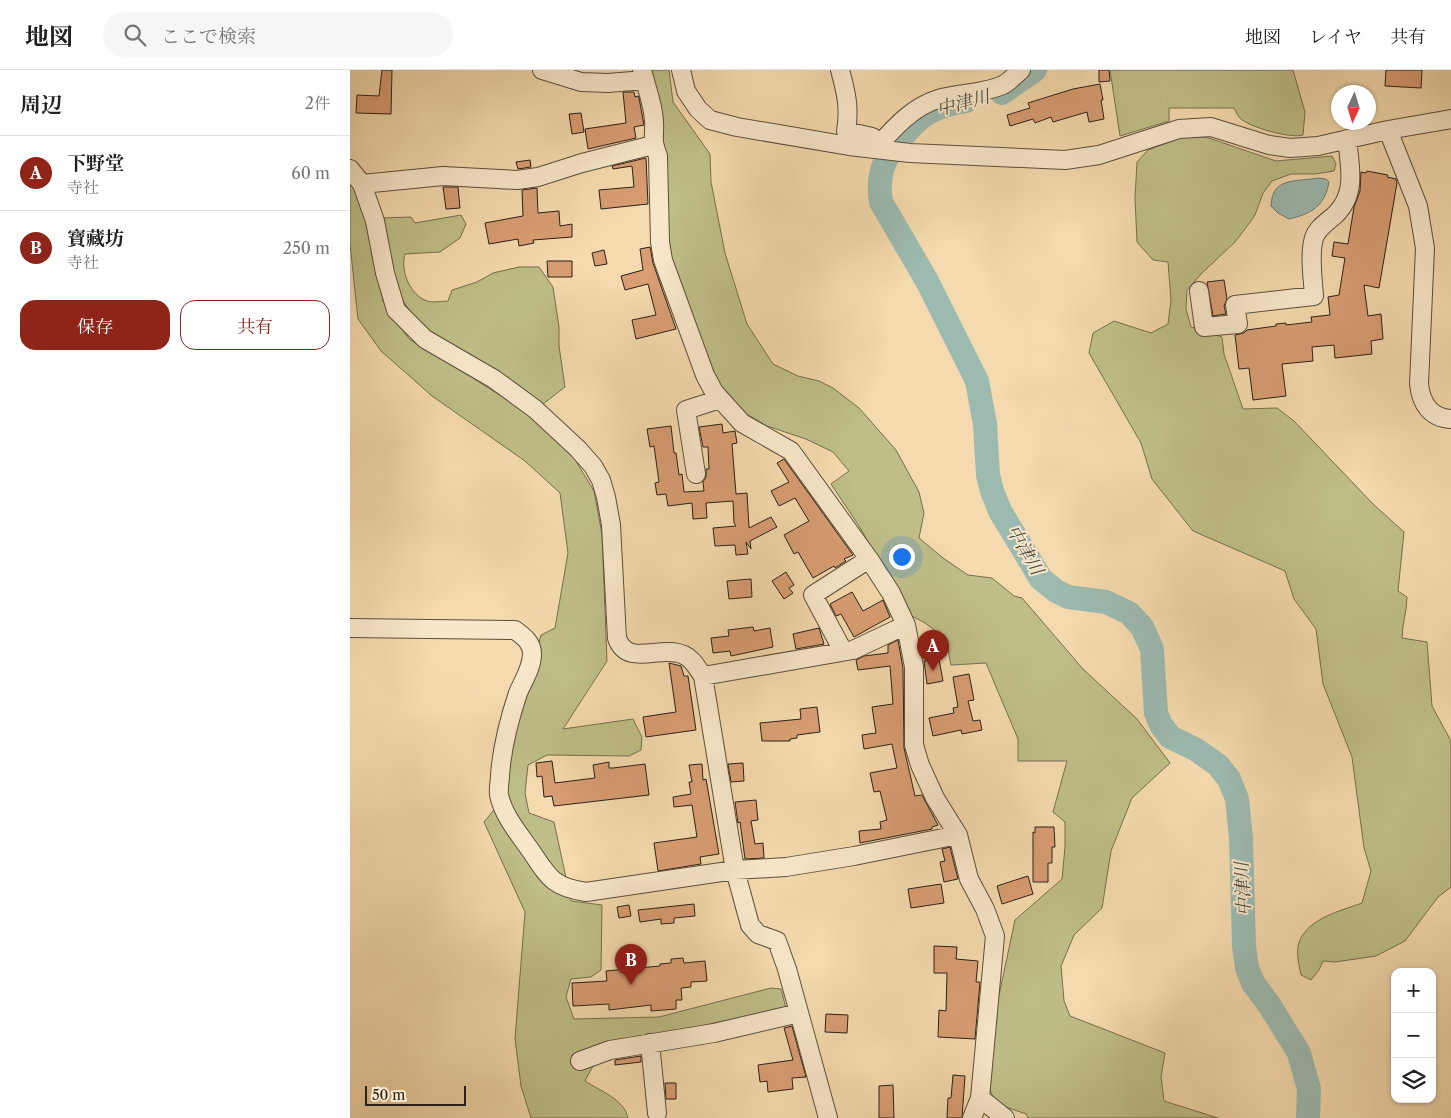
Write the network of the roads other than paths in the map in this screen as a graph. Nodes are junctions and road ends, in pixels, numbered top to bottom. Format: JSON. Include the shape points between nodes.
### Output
{"nodes":[{"id":1,"x":542,"y":70,"type":"edge"},
{"id":2,"x":681,"y":70,"type":"edge"},
{"id":3,"x":840,"y":70,"type":"edge"},
{"id":4,"x":1021,"y":70,"type":"edge"},
{"id":5,"x":643,"y":75,"type":"edge"},
{"id":6,"x":1451,"y":119,"type":"edge"},
{"id":7,"x":1388,"y":130,"type":"junction"},
{"id":8,"x":1347,"y":139,"type":"junction"},
{"id":9,"x":653,"y":145,"type":"junction"},
{"id":10,"x":879,"y":150,"type":"junction"},
{"id":11,"x":350,"y":169,"type":"edge"},
{"id":12,"x":362,"y":184,"type":"junction"},
{"id":13,"x":1198,"y":291,"type":"dead end"},
{"id":14,"x":720,"y":398,"type":"junction"},
{"id":15,"x":1451,"y":418,"type":"edge"},
{"id":16,"x":696,"y":474,"type":"dead end"},
{"id":17,"x":869,"y":559,"type":"junction"},
{"id":18,"x":906,"y":625,"type":"junction"},
{"id":19,"x":350,"y":628,"type":"edge"},
{"id":20,"x":843,"y":651,"type":"junction"},
{"id":21,"x":703,"y":676,"type":"junction"},
{"id":22,"x":958,"y":835,"type":"junction"},
{"id":23,"x":735,"y":870,"type":"junction"},
{"id":24,"x":799,"y":1013,"type":"junction"},
{"id":25,"x":650,"y":1043,"type":"junction"},
{"id":26,"x":580,"y":1061,"type":"dead end"},
{"id":27,"x":980,"y":1098,"type":"junction"},
{"id":28,"x":657,"y":1113,"type":"dead end"},
{"id":29,"x":828,"y":1118,"type":"edge"},
{"id":30,"x":972,"y":1118,"type":"edge"},
{"id":31,"x":1005,"y":1118,"type":"edge"}],
"edges":[{"from":1,"to":5,"type":"street","via":[[581,82],[608,84]]},
{"from":2,"to":10,"type":"street","via":[[686,91],[710,120]]},
{"from":3,"to":10,"type":"street","via":[[849,114],[846,131],[872,137]]},
{"from":4,"to":10,"type":"street","via":[[1004,84],[938,100],[920,108],[900,122]]},
{"from":5,"to":9,"type":"street","via":[[654,121]]},
{"from":6,"to":7,"type":"street"},
{"from":7,"to":8,"type":"street"},
{"from":7,"to":15,"type":"street","via":[[1418,206],[1424,248],[1420,397],[1435,415]]},
{"from":8,"to":10,"type":"street","via":[[1290,148],[1211,127],[1178,129],[1099,155],[1065,160]]},
{"from":8,"to":13,"type":"street","via":[[1351,177],[1348,198],[1337,214],[1318,230],[1314,239],[1314,296],[1235,305],[1238,324],[1204,327]]},
{"from":9,"to":12,"type":"street","via":[[517,180],[443,176]]},
{"from":9,"to":14,"type":"street","via":[[658,156],[660,242],[664,260],[705,375]]},
{"from":11,"to":12,"type":"street"},
{"from":12,"to":21,"type":"street","via":[[396,310],[425,340],[494,379],[535,409],[578,449],[601,480],[611,525],[620,647],[636,654],[677,653],[692,660]]},
{"from":14,"to":16,"type":"street","via":[[686,410]]},
{"from":14,"to":17,"type":"street","via":[[742,423],[791,451]]},
{"from":17,"to":18,"type":"street","via":[[891,593]]},
{"from":17,"to":20,"type":"street","via":[[813,595]]},
{"from":18,"to":20,"type":"street","via":[[853,650]]},
{"from":18,"to":22,"type":"street","via":[[914,667],[914,745],[935,798]]},
{"from":19,"to":23,"type":"street","via":[[515,630],[527,639],[532,653],[505,738],[499,792],[513,824],[556,883],[586,892]]},
{"from":20,"to":21,"type":"street"},
{"from":21,"to":23,"type":"street"},
{"from":22,"to":23,"type":"street","via":[[854,856]]},
{"from":22,"to":27,"type":"street","via":[[969,879],[986,909],[995,936]]},
{"from":23,"to":24,"type":"street","via":[[750,925],[758,934],[777,941]]},
{"from":24,"to":25,"type":"street","via":[[714,1033]]},
{"from":24,"to":29,"type":"street"},
{"from":25,"to":26,"type":"street","via":[[610,1050]]},
{"from":25,"to":28,"type":"street"},
{"from":27,"to":30,"type":"street"},
{"from":27,"to":31,"type":"street"}]}
